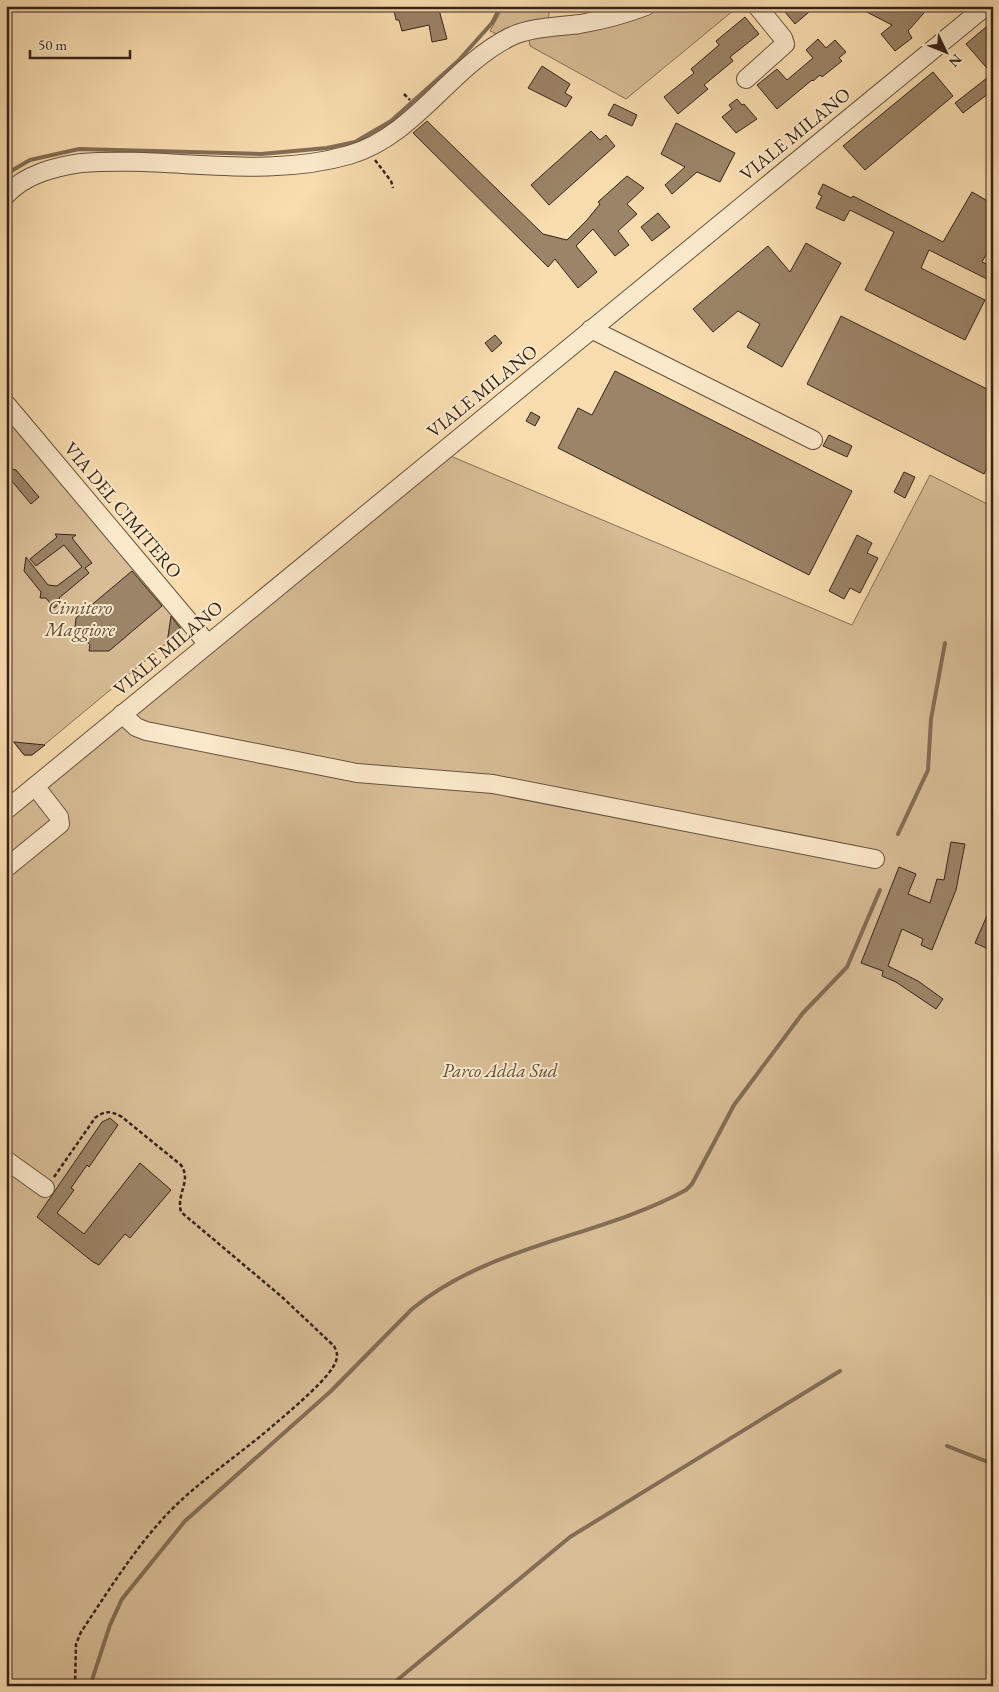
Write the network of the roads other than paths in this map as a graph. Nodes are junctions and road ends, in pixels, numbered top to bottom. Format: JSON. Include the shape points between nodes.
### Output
{"nodes":[{"id":1,"x":646,"y":6,"type":"edge"},
{"id":2,"x":757,"y":6,"type":"edge"},
{"id":3,"x":986,"y":6,"type":"edge"},
{"id":4,"x":746,"y":79,"type":"dead end"},
{"id":5,"x":6,"y":195,"type":"edge"},
{"id":6,"x":591,"y":329,"type":"junction"},
{"id":7,"x":6,"y":404,"type":"edge"},
{"id":8,"x":813,"y":440,"type":"dead end"},
{"id":9,"x":207,"y":643,"type":"junction"},
{"id":10,"x":122,"y":714,"type":"junction"},
{"id":11,"x":35,"y":786,"type":"junction"},
{"id":12,"x":6,"y":810,"type":"edge"},
{"id":13,"x":875,"y":859,"type":"dead end"},
{"id":14,"x":6,"y":868,"type":"edge"},
{"id":15,"x":6,"y":1160,"type":"edge"},
{"id":16,"x":45,"y":1188,"type":"road end"}],
"edges":[{"from":1,"to":5,"type":"street","via":[[598,21],[536,29],[511,36],[479,59],[400,129],[369,148],[333,159],[288,165],[81,163],[28,178]]},
{"from":2,"to":4,"type":"street","via":[[786,44]]},
{"from":3,"to":6,"type":"street","name":"VIALE MILANO"},
{"from":6,"to":8,"type":"street"},
{"from":6,"to":9,"type":"street","name":"VIALE MILANO"},
{"from":7,"to":9,"type":"street","name":"VIA DEL CIMITERO"},
{"from":9,"to":10,"type":"street","name":"VIALE MILANO"},
{"from":10,"to":11,"type":"street","name":"VIALE MILANO"},
{"from":10,"to":13,"type":"street","via":[[136,727],[146,731],[309,764],[357,772],[493,784]]},
{"from":11,"to":12,"type":"street","name":"VIALE MILANO"},
{"from":11,"to":14,"type":"street","via":[[60,817],[60,824]]},
{"from":15,"to":16,"type":"street"}]}
